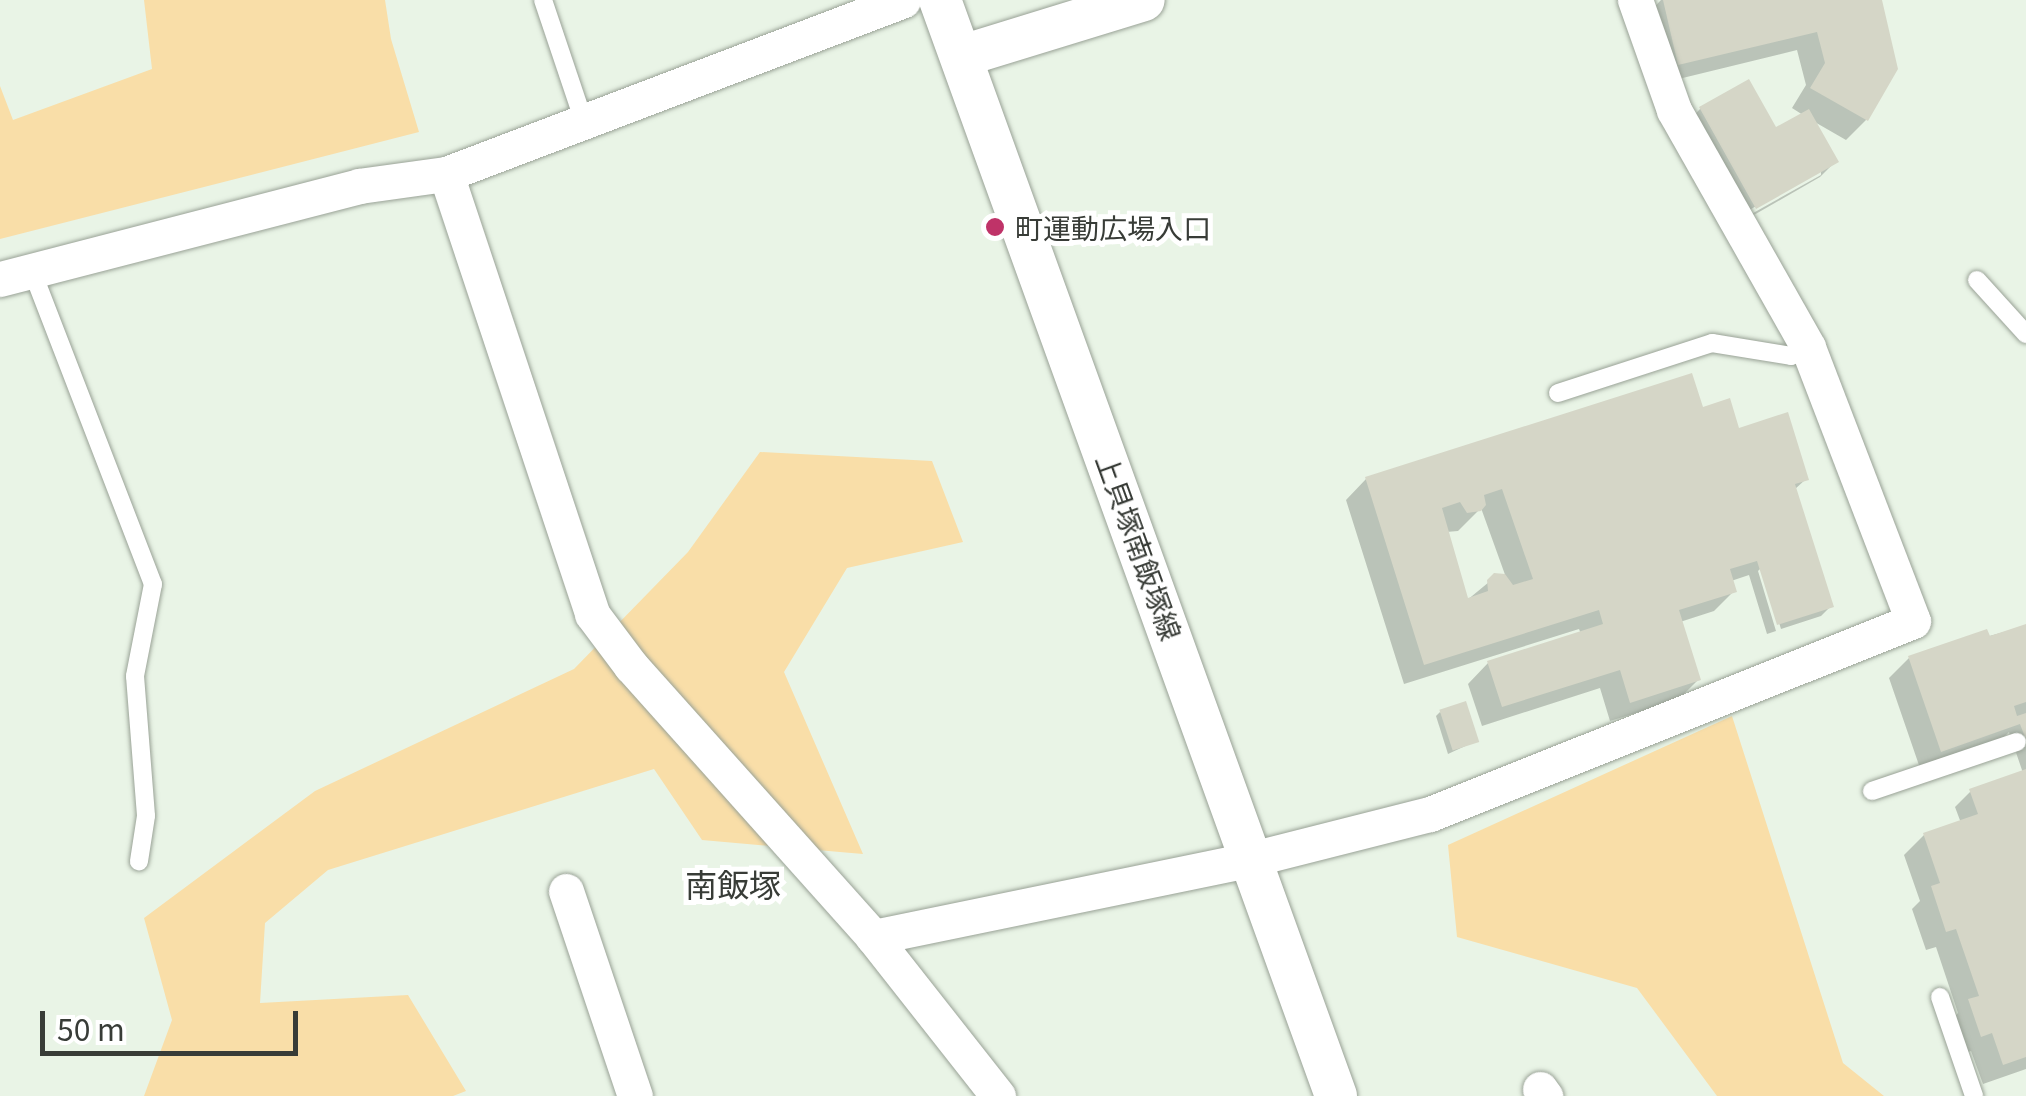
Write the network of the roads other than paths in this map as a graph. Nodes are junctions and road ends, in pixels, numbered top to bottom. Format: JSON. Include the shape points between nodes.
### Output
{"nodes":[{"id":1,"x":543,"y":0,"type":"edge"},
{"id":2,"x":903,"y":0,"type":"edge"},
{"id":3,"x":940,"y":0,"type":"edge"},
{"id":4,"x":1144,"y":0,"type":"edge"},
{"id":5,"x":1635,"y":0,"type":"edge"},
{"id":6,"x":962,"y":56,"type":"junction"},
{"id":7,"x":584,"y":122,"type":"junction"},
{"id":8,"x":446,"y":174,"type":"junction"},
{"id":9,"x":16,"y":274,"type":"edge"},
{"id":10,"x":1976,"y":280,"type":"dead end"},
{"id":11,"x":2026,"y":334,"type":"edge"},
{"id":12,"x":1808,"y":347,"type":"junction"},
{"id":13,"x":1558,"y":392,"type":"dead end"},
{"id":14,"x":2017,"y":742,"type":"dead end"},
{"id":15,"x":1872,"y":791,"type":"dead end"},
{"id":16,"x":1252,"y":859,"type":"junction"},
{"id":17,"x":139,"y":861,"type":"dead end"},
{"id":18,"x":566,"y":891,"type":"dead end"},
{"id":19,"x":873,"y":937,"type":"junction"},
{"id":20,"x":1940,"y":997,"type":"dead end"},
{"id":21,"x":635,"y":1096,"type":"edge"},
{"id":22,"x":998,"y":1096,"type":"edge"},
{"id":23,"x":1336,"y":1096,"type":"edge"},
{"id":24,"x":1974,"y":1096,"type":"edge"}],
"edges":[{"from":1,"to":7,"type":"lane"},
{"from":2,"to":7,"type":"street"},
{"from":3,"to":6,"type":"street","name":"上貝塚南飯塚線"},
{"from":4,"to":6,"type":"street"},
{"from":5,"to":12,"type":"street","via":[[1674,110]]},
{"from":6,"to":16,"type":"street","name":"上貝塚南飯塚線"},
{"from":7,"to":8,"type":"street"},
{"from":8,"to":9,"type":"street","via":[[359,186]]},
{"from":8,"to":19,"type":"street","via":[[592,614]]},
{"from":9,"to":17,"type":"lane","via":[[153,584],[135,676],[146,816]]},
{"from":10,"to":11,"type":"lane"},
{"from":12,"to":13,"type":"lane","via":[[1790,356],[1712,344]]},
{"from":12,"to":16,"type":"street","via":[[1913,621],[1430,814]]},
{"from":14,"to":15,"type":"lane"},
{"from":16,"to":19,"type":"street"},
{"from":16,"to":23,"type":"street","name":"上貝塚南飯塚線"},
{"from":18,"to":21,"type":"street"},
{"from":19,"to":22,"type":"street"},
{"from":20,"to":24,"type":"lane"}]}
